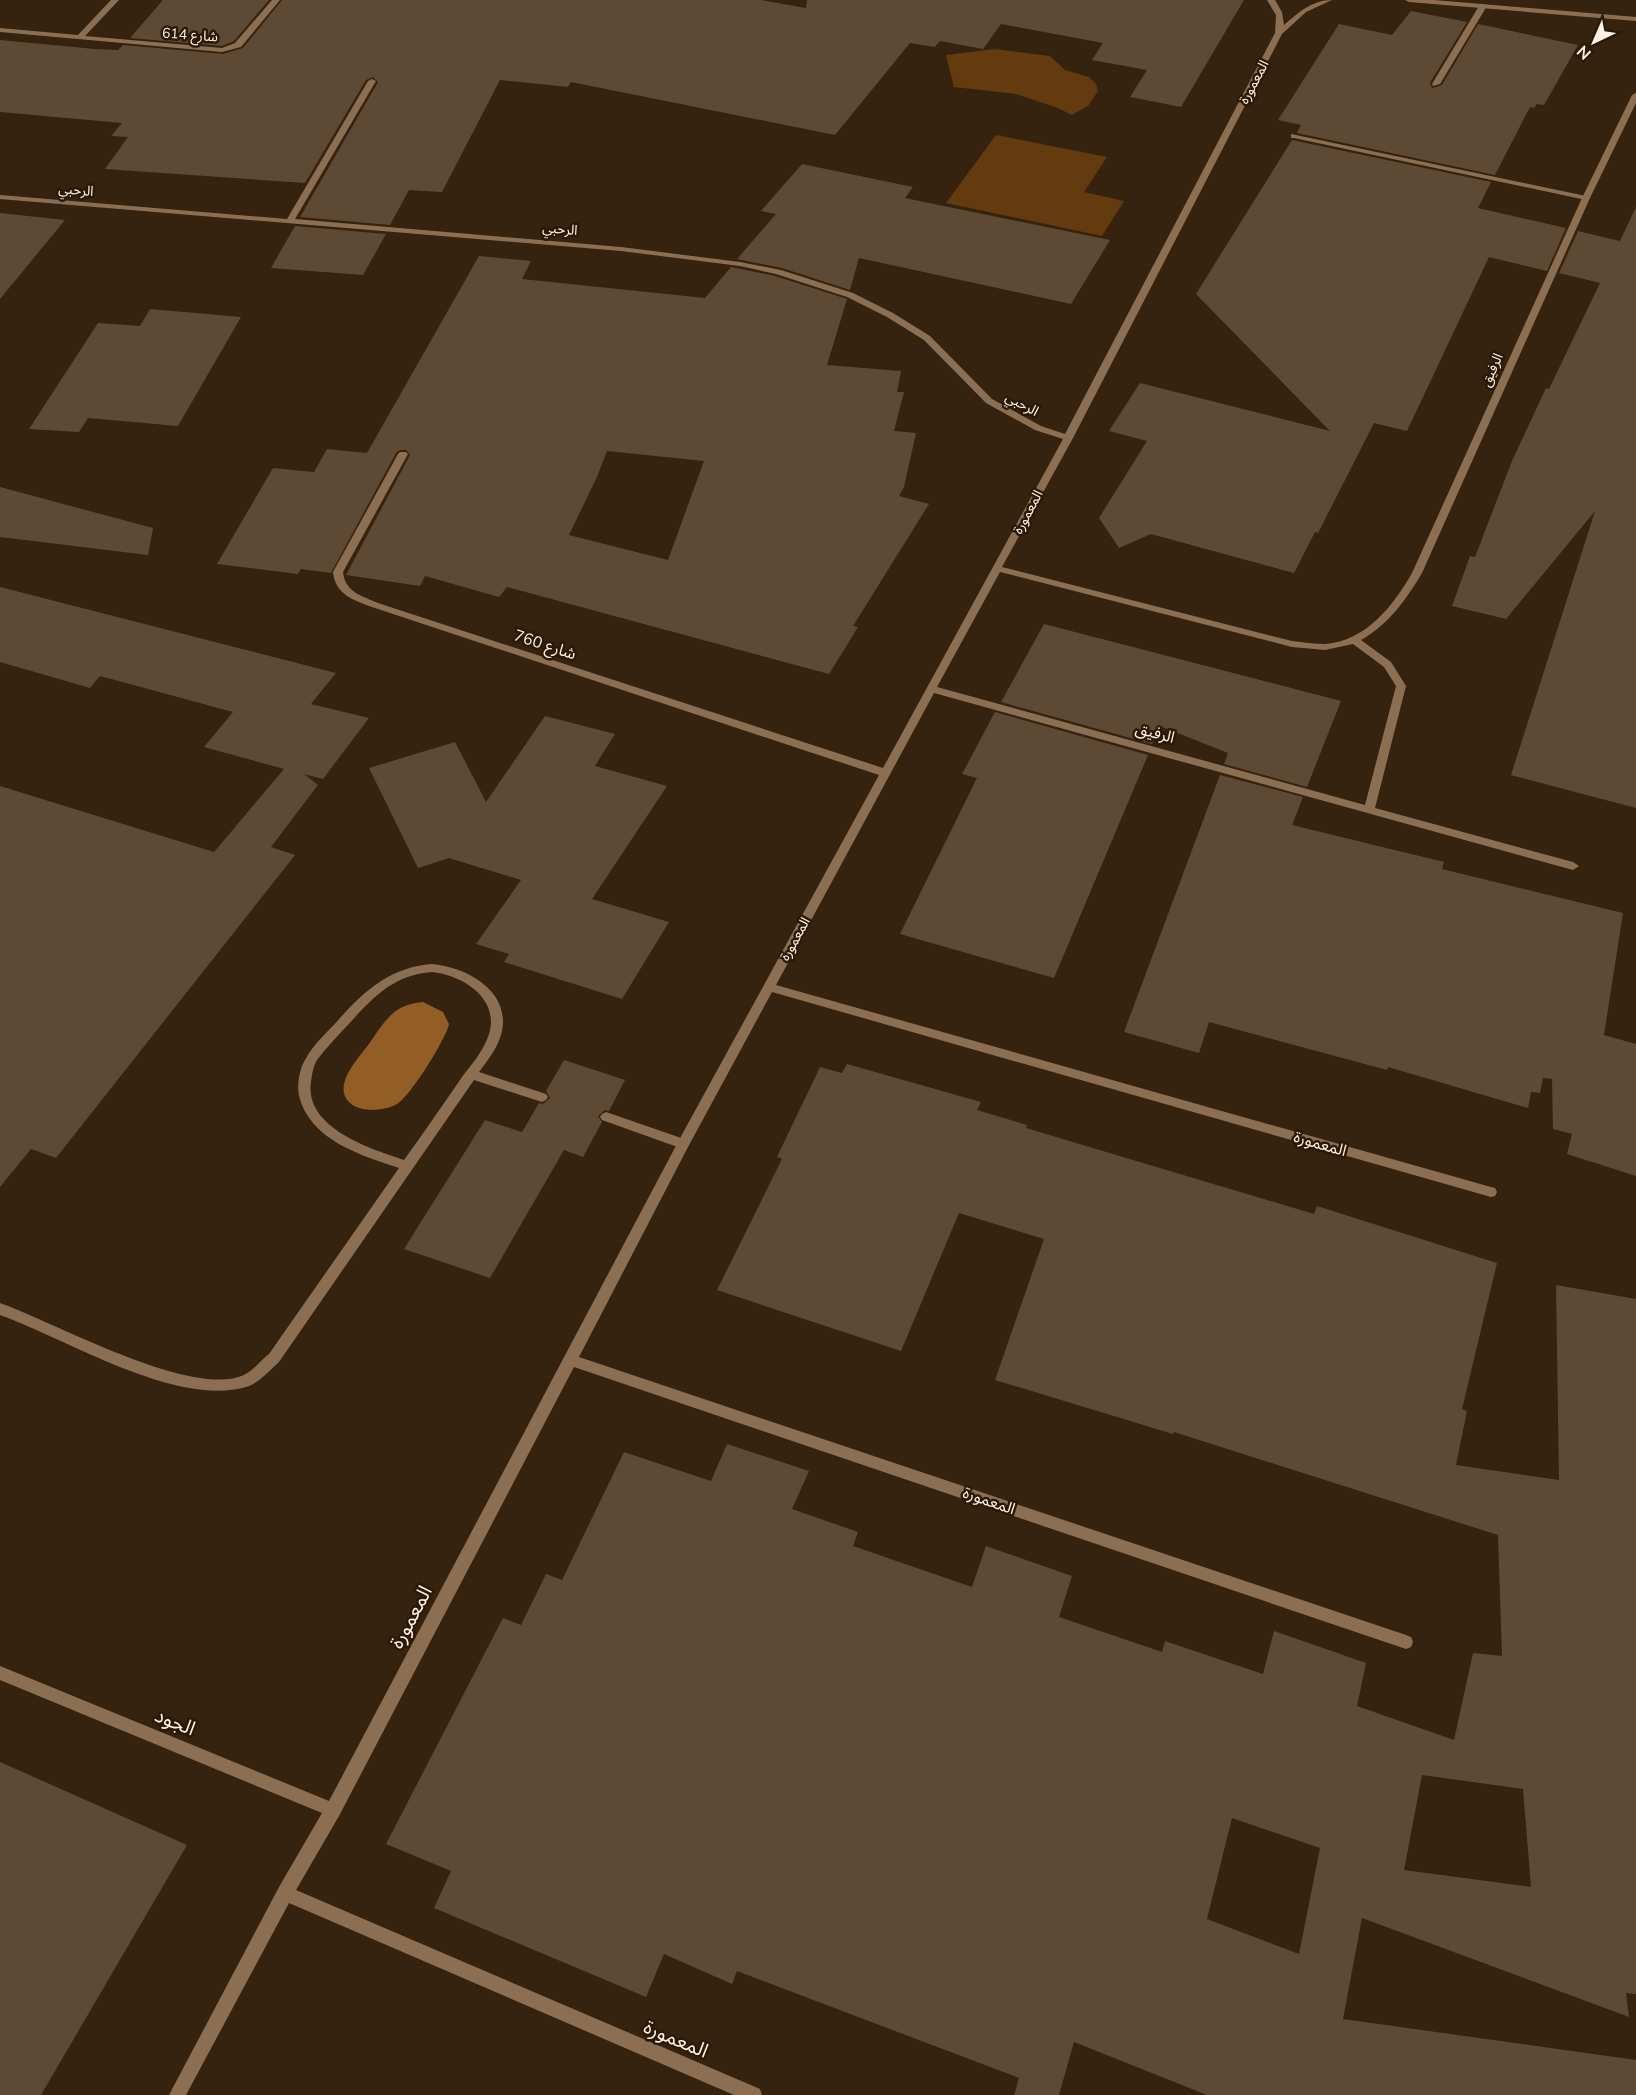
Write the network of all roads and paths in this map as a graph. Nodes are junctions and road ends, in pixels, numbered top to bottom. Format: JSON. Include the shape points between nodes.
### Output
{"nodes":[{"id":1,"x":115,"y":0,"type":"edge"},
{"id":2,"x":276,"y":0,"type":"edge"},
{"id":3,"x":1271,"y":0,"type":"edge"},
{"id":4,"x":1328,"y":0,"type":"edge"},
{"id":5,"x":1409,"y":0,"type":"edge"},
{"id":6,"x":1483,"y":6,"type":"junction"},
{"id":7,"x":1636,"y":20,"type":"edge"},
{"id":8,"x":0,"y":30,"type":"edge"},
{"id":9,"x":1279,"y":33,"type":"junction"},
{"id":10,"x":80,"y":37,"type":"junction"},
{"id":11,"x":372,"y":81,"type":"dead end"},
{"id":12,"x":1436,"y":84,"type":"dead end"},
{"id":13,"x":1636,"y":95,"type":"edge"},
{"id":14,"x":1294,"y":136,"type":"dead end"},
{"id":15,"x":0,"y":197,"type":"edge"},
{"id":16,"x":1586,"y":198,"type":"junction"},
{"id":17,"x":290,"y":221,"type":"junction"},
{"id":18,"x":1068,"y":438,"type":"junction"},
{"id":19,"x":403,"y":454,"type":"dead end"},
{"id":20,"x":998,"y":569,"type":"junction"},
{"id":21,"x":1354,"y":640,"type":"junction"},
{"id":22,"x":931,"y":689,"type":"junction"},
{"id":23,"x":886,"y":773,"type":"junction"},
{"id":24,"x":1369,"y":810,"type":"junction"},
{"id":25,"x":1573,"y":866,"type":"dead end"},
{"id":26,"x":769,"y":987,"type":"junction"},
{"id":27,"x":471,"y":1074,"type":"junction"},
{"id":28,"x":542,"y":1097,"type":"dead end"},
{"id":29,"x":606,"y":1117,"type":"dead end"},
{"id":30,"x":683,"y":1144,"type":"junction"},
{"id":31,"x":407,"y":1166,"type":"junction"},
{"id":32,"x":1491,"y":1192,"type":"dead end"},
{"id":33,"x":0,"y":1309,"type":"edge"},
{"id":34,"x":571,"y":1360,"type":"junction"},
{"id":35,"x":1406,"y":1642,"type":"dead end"},
{"id":36,"x":0,"y":1673,"type":"edge"},
{"id":37,"x":333,"y":1809,"type":"junction"},
{"id":38,"x":285,"y":1893,"type":"junction"},
{"id":39,"x":177,"y":2095,"type":"edge"},
{"id":40,"x":754,"y":2095,"type":"edge"}],
"edges":[{"from":1,"to":10,"type":"street"},
{"from":2,"to":10,"type":"street","name":"شارع 614","via":[[238,45],[222,50]]},
{"from":3,"to":9,"type":"street","via":[[1282,21]]},
{"from":4,"to":9,"type":"street","name":"المعمورة","via":[[1304,11]]},
{"from":5,"to":6,"type":"street"},
{"from":6,"to":7,"type":"street"},
{"from":6,"to":12,"type":"street"},
{"from":8,"to":10,"type":"street","name":"شارع 614"},
{"from":9,"to":18,"type":"street","name":"المعمورة"},
{"from":11,"to":17,"type":"street"},
{"from":13,"to":16,"type":"street","name":"الرفيق"},
{"from":14,"to":16,"type":"street"},
{"from":15,"to":17,"type":"street","name":"الرحبي"},
{"from":16,"to":21,"type":"street","name":"الرفيق","via":[[1405,596],[1382,623]]},
{"from":17,"to":18,"type":"street","name":"الرحبي","via":[[621,249],[788,274],[850,295],[890,315],[927,338],[989,401],[1038,428]]},
{"from":18,"to":20,"type":"street","name":"المعمورة"},
{"from":19,"to":23,"type":"street","name":"شارع 760","via":[[338,572],[344,591],[375,605]]},
{"from":20,"to":21,"type":"street","name":"الرفيق","via":[[1292,644],[1327,647]]},
{"from":20,"to":22,"type":"street","name":"المعمورة"},
{"from":21,"to":24,"type":"street","via":[[1386,662],[1401,686]]},
{"from":22,"to":23,"type":"street","name":"المعمورة"},
{"from":22,"to":24,"type":"street","name":"الرفيق"},
{"from":23,"to":26,"type":"street","name":"المعمورة"},
{"from":24,"to":25,"type":"street","name":"الرفيق"},
{"from":26,"to":30,"type":"street","name":"المعمورة"},
{"from":26,"to":32,"type":"street","name":"المعمورة"},
{"from":27,"to":28,"type":"street"},
{"from":27,"to":31,"type":"street"},
{"from":27,"to":31,"type":"street","via":[[496,1031],[495,1012],[486,990],[466,975],[429,968],[392,978],[367,997],[307,1067],[303,1098],[312,1116],[353,1147]]},
{"from":29,"to":30,"type":"street"},
{"from":30,"to":34,"type":"street","name":"المعمورة"},
{"from":31,"to":33,"type":"street","via":[[274,1358],[247,1380],[217,1386],[176,1378],[129,1363]]},
{"from":34,"to":35,"type":"street","name":"المعمورة"},
{"from":34,"to":37,"type":"street","name":"المعمورة"},
{"from":36,"to":37,"type":"street","name":"الجود"},
{"from":37,"to":38,"type":"street","name":"المعمورة"},
{"from":38,"to":39,"type":"street","name":"المعمورة"},
{"from":38,"to":40,"type":"street","name":"المعمورة"}]}
